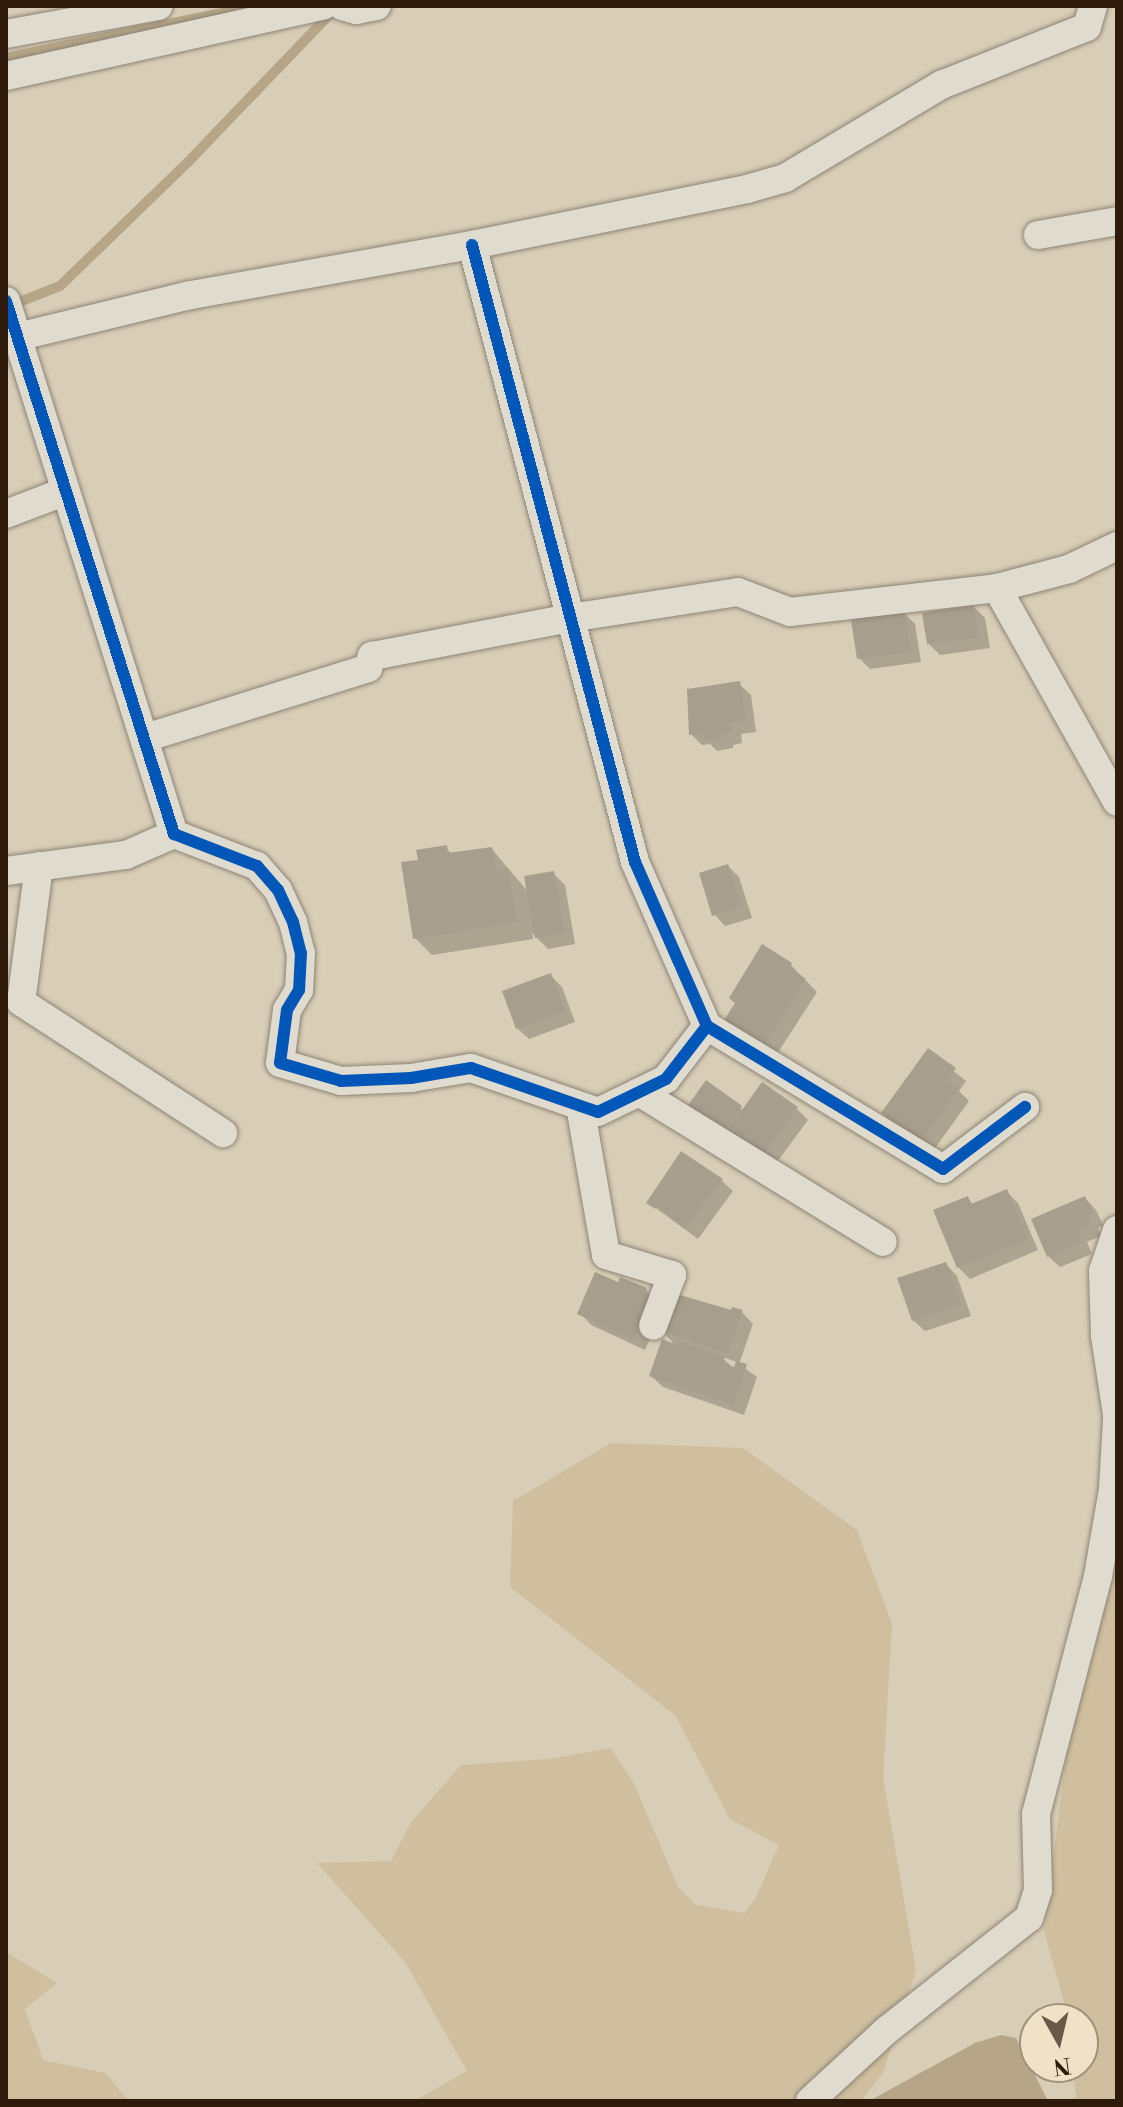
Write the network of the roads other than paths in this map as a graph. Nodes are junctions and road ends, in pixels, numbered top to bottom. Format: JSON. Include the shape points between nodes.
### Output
{"nodes":[{"id":1,"x":158,"y":6,"type":"edge"},
{"id":2,"x":323,"y":6,"type":"edge"},
{"id":3,"x":343,"y":6,"type":"edge"},
{"id":4,"x":377,"y":6,"type":"edge"},
{"id":5,"x":1093,"y":6,"type":"edge"},
{"id":6,"x":6,"y":34,"type":"edge"},
{"id":7,"x":6,"y":76,"type":"edge"},
{"id":8,"x":1117,"y":221,"type":"edge"},
{"id":9,"x":1038,"y":235,"type":"dead end"},
{"id":10,"x":472,"y":245,"type":"junction"},
{"id":11,"x":10,"y":322,"type":"edge"},
{"id":12,"x":66,"y":491,"type":"junction"},
{"id":13,"x":6,"y":514,"type":"edge"},
{"id":14,"x":1117,"y":546,"type":"edge"},
{"id":15,"x":997,"y":588,"type":"junction"},
{"id":16,"x":570,"y":618,"type":"junction"},
{"id":17,"x":145,"y":738,"type":"junction"},
{"id":18,"x":1117,"y":802,"type":"edge"},
{"id":19,"x":174,"y":834,"type":"junction"},
{"id":20,"x":39,"y":866,"type":"junction"},
{"id":21,"x":6,"y":871,"type":"edge"},
{"id":22,"x":707,"y":1026,"type":"junction"},
{"id":23,"x":639,"y":1092,"type":"junction"},
{"id":24,"x":580,"y":1106,"type":"junction"},
{"id":25,"x":1025,"y":1107,"type":"dead end"},
{"id":26,"x":223,"y":1133,"type":"dead end"},
{"id":27,"x":1117,"y":1230,"type":"edge"},
{"id":28,"x":883,"y":1242,"type":"dead end"},
{"id":29,"x":653,"y":1326,"type":"dead end"},
{"id":30,"x":1117,"y":1417,"type":"edge"},
{"id":31,"x":810,"y":2101,"type":"edge"}],
"edges":[{"from":1,"to":6,"type":"street"},
{"from":2,"to":7,"type":"street"},
{"from":3,"to":4,"type":"street"},
{"from":5,"to":10,"type":"street","via":[[1087,27],[941,85],[785,178]]},
{"from":8,"to":9,"type":"street"},
{"from":10,"to":11,"type":"street"},
{"from":10,"to":16,"type":"street"},
{"from":11,"to":12,"type":"street"},
{"from":12,"to":13,"type":"street"},
{"from":12,"to":17,"type":"street"},
{"from":14,"to":15,"type":"street","via":[[1069,569]]},
{"from":15,"to":16,"type":"street","via":[[790,612],[738,592]]},
{"from":15,"to":18,"type":"street"},
{"from":16,"to":17,"type":"street","via":[[372,656],[368,668]]},
{"from":16,"to":22,"type":"street","via":[[635,862]]},
{"from":17,"to":19,"type":"street"},
{"from":19,"to":20,"type":"street","via":[[126,855]]},
{"from":19,"to":24,"type":"street","via":[[257,866],[288,911],[301,953],[299,990],[287,1010],[280,1063],[341,1081],[471,1068]]},
{"from":20,"to":21,"type":"street"},
{"from":20,"to":26,"type":"street","via":[[21,1002]]},
{"from":22,"to":23,"type":"street","via":[[666,1079]]},
{"from":22,"to":25,"type":"street","via":[[943,1169]]},
{"from":23,"to":24,"type":"street","via":[[598,1112]]},
{"from":23,"to":28,"type":"street"},
{"from":24,"to":29,"type":"street","via":[[606,1255],[672,1275]]},
{"from":27,"to":30,"type":"street","via":[[1103,1271],[1105,1336]]},
{"from":30,"to":31,"type":"street","via":[[1113,1489],[1098,1576],[1036,1814],[1038,1890],[1029,1918],[887,2030]]}]}
